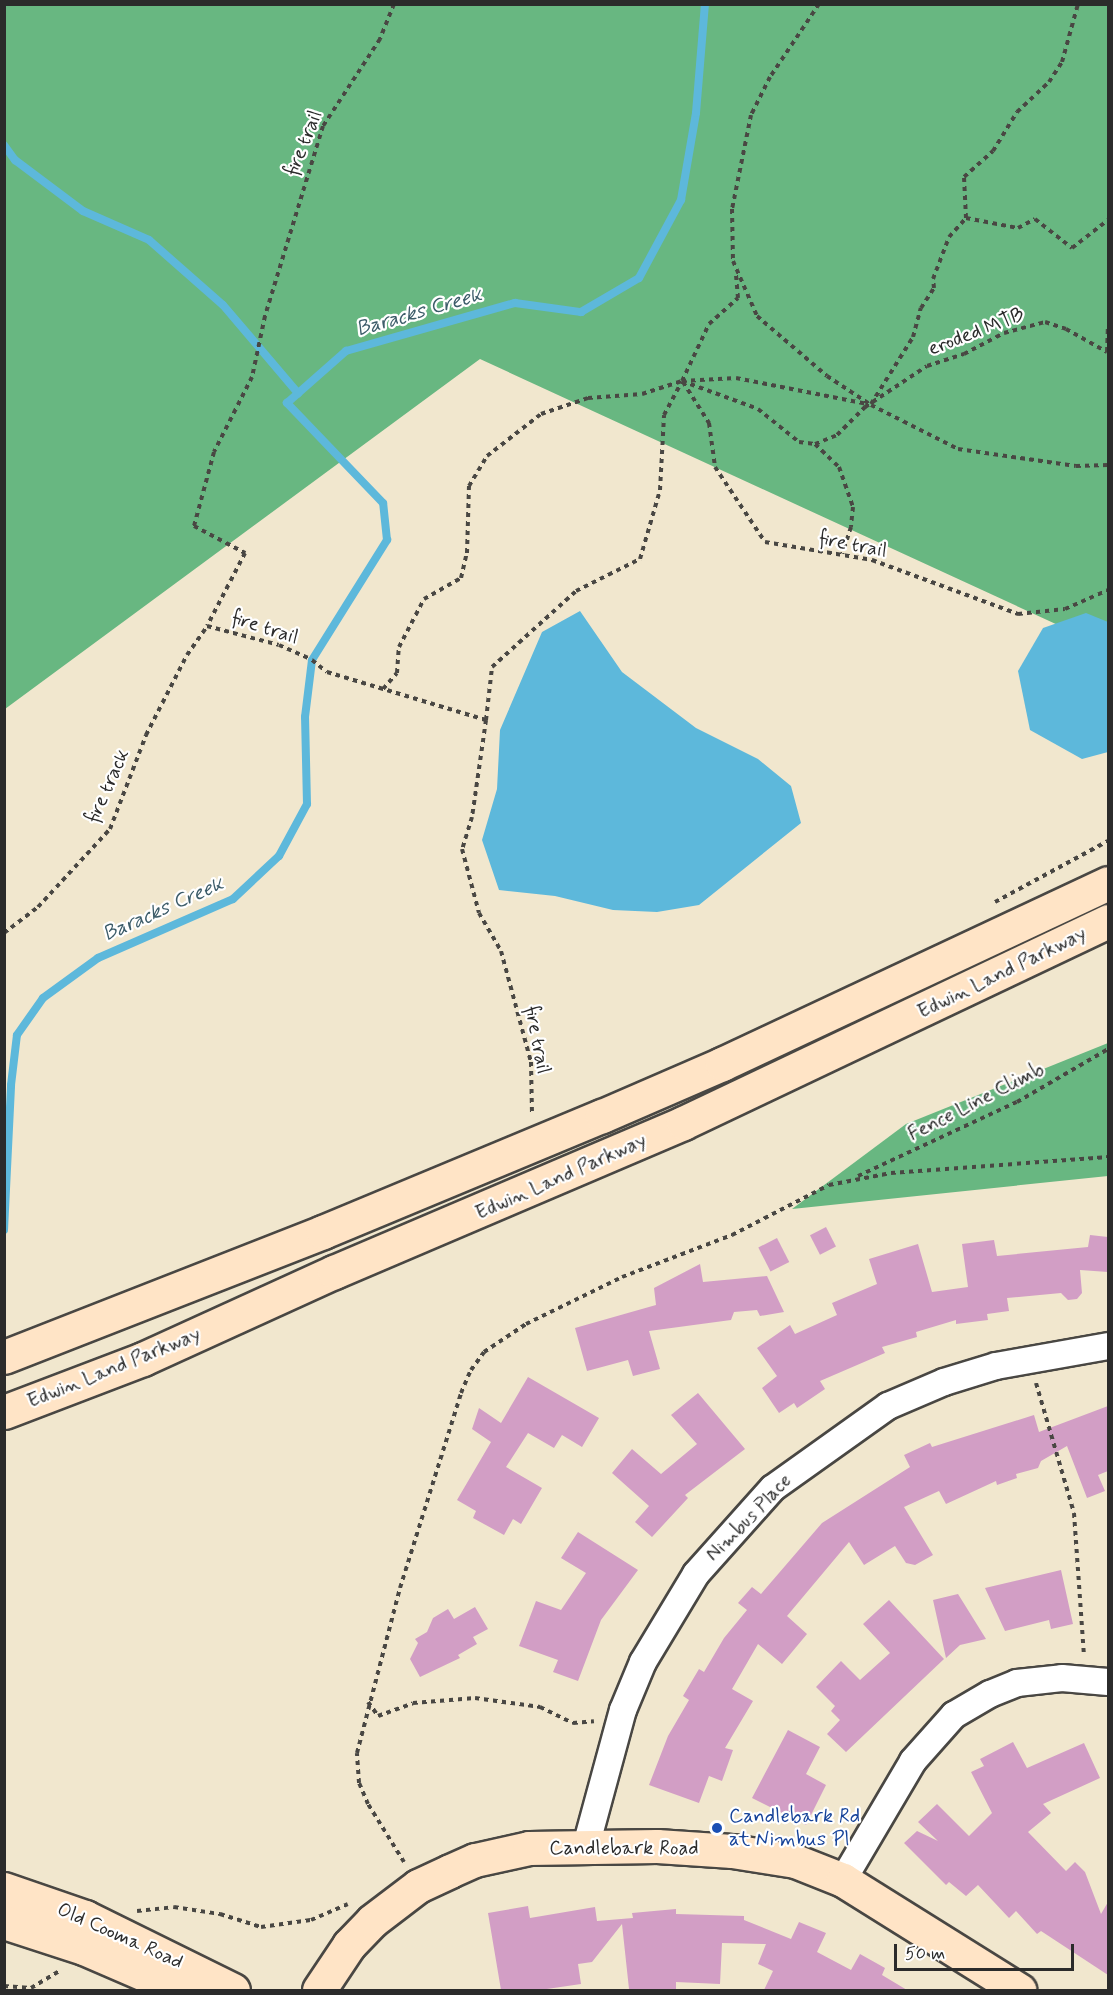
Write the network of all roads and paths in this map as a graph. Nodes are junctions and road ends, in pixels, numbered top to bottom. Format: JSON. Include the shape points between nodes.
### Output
{"nodes":[{"id":1,"x":394,"y":4,"type":"edge"},
{"id":2,"x":819,"y":4,"type":"edge"},
{"id":3,"x":1078,"y":4,"type":"edge"},
{"id":4,"x":966,"y":218,"type":"junction"},
{"id":5,"x":1108,"y":220,"type":"edge"},
{"id":6,"x":735,"y":267,"type":"junction"},
{"id":7,"x":1108,"y":327,"type":"edge"},
{"id":8,"x":682,"y":381,"type":"junction"},
{"id":9,"x":870,"y":405,"type":"junction"},
{"id":10,"x":815,"y":444,"type":"junction"},
{"id":11,"x":1108,"y":465,"type":"edge"},
{"id":12,"x":842,"y":554,"type":"junction"},
{"id":13,"x":1108,"y":590,"type":"edge"},
{"id":14,"x":207,"y":626,"type":"junction"},
{"id":15,"x":383,"y":689,"type":"junction"},
{"id":16,"x":486,"y":720,"type":"junction"},
{"id":17,"x":1108,"y":841,"type":"edge"},
{"id":18,"x":1108,"y":882,"type":"edge"},
{"id":19,"x":993,"y":903,"type":"dead end"},
{"id":20,"x":1108,"y":921,"type":"edge"},
{"id":21,"x":4,"y":933,"type":"edge"},
{"id":22,"x":1108,"y":1049,"type":"edge"},
{"id":23,"x":543,"y":1111,"type":"dead end"},
{"id":24,"x":532,"y":1116,"type":"junction"},
{"id":25,"x":524,"y":1119,"type":"dead end"},
{"id":26,"x":1108,"y":1157,"type":"edge"},
{"id":27,"x":855,"y":1178,"type":"junction"},
{"id":28,"x":1108,"y":1346,"type":"edge"},
{"id":29,"x":4,"y":1357,"type":"edge"},
{"id":30,"x":1029,"y":1359,"type":"junction"},
{"id":31,"x":4,"y":1412,"type":"edge"},
{"id":32,"x":1097,"y":1681,"type":"edge"},
{"id":33,"x":368,"y":1702,"type":"junction"},
{"id":34,"x":623,"y":1710,"type":"junction"},
{"id":35,"x":586,"y":1846,"type":"junction"},
{"id":36,"x":407,"y":1874,"type":"junction"},
{"id":37,"x":843,"y":1880,"type":"junction"},
{"id":38,"x":4,"y":1889,"type":"edge"},
{"id":39,"x":352,"y":1902,"type":"dead end"},
{"id":40,"x":133,"y":1911,"type":"dead end"},
{"id":41,"x":4,"y":1922,"type":"edge"},
{"id":42,"x":84,"y":1948,"type":"junction"},
{"id":43,"x":4,"y":1986,"type":"edge"},
{"id":44,"x":181,"y":1990,"type":"edge"},
{"id":45,"x":233,"y":1990,"type":"edge"},
{"id":46,"x":319,"y":1990,"type":"edge"},
{"id":47,"x":1019,"y":1990,"type":"edge"}],
"edges":[{"from":1,"to":14,"type":"path","name":"fire trail","via":[[380,39],[323,126],[268,305],[252,377],[214,452],[194,526],[244,553]]},
{"from":2,"to":6,"type":"path","via":[[770,77],[751,115],[732,209]]},
{"from":3,"to":4,"type":"path","via":[[1062,62],[1049,82],[1017,112],[993,151],[964,177]]},
{"from":4,"to":5,"type":"path","via":[[1018,228],[1035,219],[1072,248]]},
{"from":4,"to":9,"type":"path","via":[[949,237],[933,279],[934,288],[921,308],[912,338]]},
{"from":6,"to":8,"type":"path","via":[[738,298],[709,324]]},
{"from":6,"to":9,"type":"path","via":[[757,316],[827,376]]},
{"from":7,"to":9,"type":"path","name":"eroded MTB","via":[[1107,352],[1045,322],[1004,333],[964,354],[927,366]]},
{"from":8,"to":9,"type":"path","via":[[736,378]]},
{"from":8,"to":10,"type":"path","via":[[758,409],[799,442]]},
{"from":8,"to":12,"type":"path","name":"fire trail","via":[[709,423],[716,467],[765,542]]},
{"from":8,"to":15,"type":"path","via":[[642,394],[588,398],[541,414],[488,456],[469,486],[467,553],[461,578],[424,599],[399,647],[397,673]]},
{"from":8,"to":16,"type":"path","via":[[664,415],[660,490],[640,559],[576,591],[492,668]]},
{"from":9,"to":10,"type":"path","via":[[837,435]]},
{"from":9,"to":11,"type":"path","via":[[958,448],[1076,466]]},
{"from":10,"to":12,"type":"path","via":[[839,467],[853,507]]},
{"from":12,"to":13,"type":"path","name":"fire trail","via":[[872,560],[1018,614],[1065,609]]},
{"from":14,"to":15,"type":"path","name":"fire trail","via":[[279,645],[312,660],[327,672]]},
{"from":14,"to":21,"type":"path","name":"fire track","via":[[187,655],[146,735],[110,829],[38,906]]},
{"from":15,"to":16,"type":"path","name":"fire trail"},
{"from":16,"to":24,"type":"path","name":"fire trail","via":[[472,817],[462,849],[479,913],[501,951],[531,1062]]},
{"from":17,"to":19,"type":"path"},
{"from":18,"to":29,"type":"main road","name":"Edwin Land Parkway","via":[[668,1088],[458,1178]]},
{"from":20,"to":31,"type":"main road","name":"Edwin Land Parkway","via":[[632,1146],[334,1272],[143,1359]]},
{"from":22,"to":27,"type":"path","name":"Fence Line Climb","via":[[1017,1101]]},
{"from":23,"to":24,"type":"path"},
{"from":24,"to":25,"type":"path"},
{"from":26,"to":27,"type":"path"},
{"from":27,"to":33,"type":"path","via":[[828,1185],[732,1235],[622,1276],[518,1329],[484,1352],[462,1393]]},
{"from":28,"to":30,"type":"street","name":"Nimbus Place"},
{"from":30,"to":32,"type":"path","via":[[1074,1513]]},
{"from":30,"to":34,"type":"street","name":"Nimbus Place","via":[[944,1382],[888,1406],[773,1488],[696,1574],[643,1662]]},
{"from":32,"to":37,"type":"street","via":[[1046,1678],[1017,1683],[954,1715],[913,1761]]},
{"from":33,"to":34,"type":"path","via":[[378,1716],[432,1701],[475,1698],[518,1702],[540,1707],[573,1723],[597,1720]]},
{"from":33,"to":36,"type":"path","via":[[357,1753],[359,1783]]},
{"from":34,"to":35,"type":"street","name":"Nimbus Place"},
{"from":35,"to":36,"type":"main road","name":"Candlebark Road","via":[[503,1852]]},
{"from":35,"to":37,"type":"main road","name":"Candlebark Road","via":[[732,1851],[795,1861]]},
{"from":36,"to":46,"type":"main road","name":"Candlebark Road"},
{"from":37,"to":47,"type":"main road","name":"Candlebark Road"},
{"from":38,"to":45,"type":"main road","name":"Old Cooma Road","via":[[85,1917]]},
{"from":39,"to":40,"type":"path","via":[[311,1920],[261,1927],[220,1914],[174,1907]]},
{"from":41,"to":42,"type":"main road","name":"Old Cooma Road"},
{"from":42,"to":43,"type":"path","via":[[37,1986]]},
{"from":42,"to":44,"type":"main road","name":"Old Cooma Road"}]}
